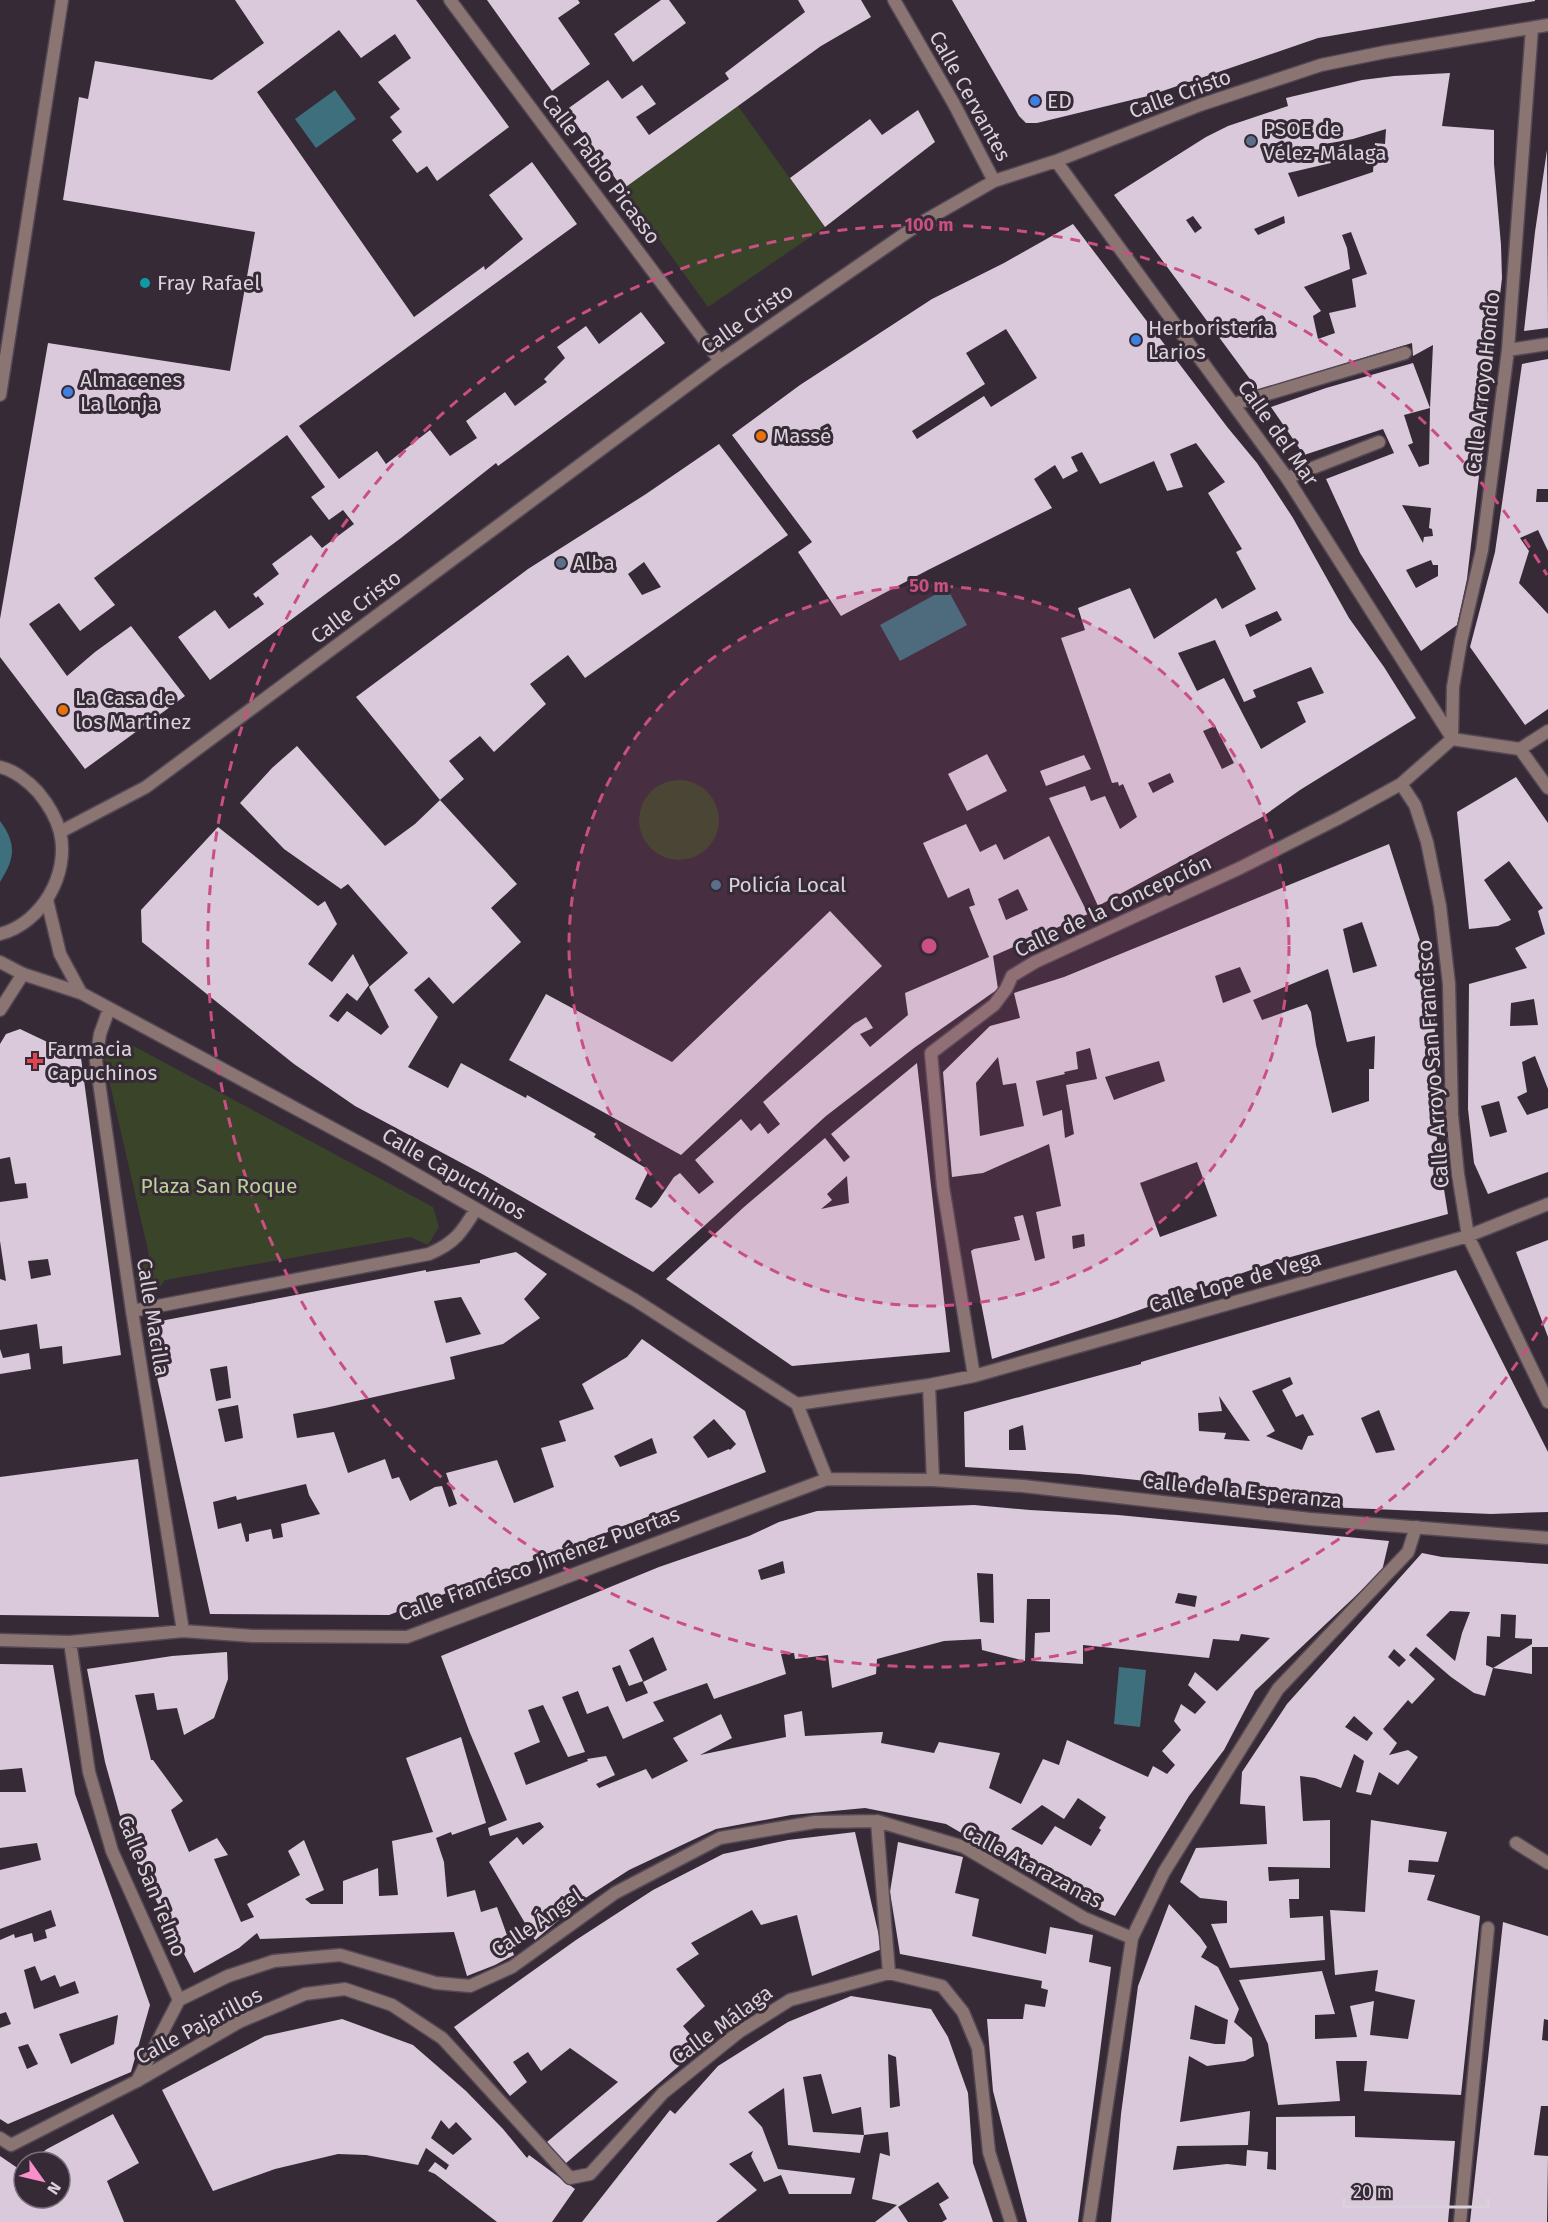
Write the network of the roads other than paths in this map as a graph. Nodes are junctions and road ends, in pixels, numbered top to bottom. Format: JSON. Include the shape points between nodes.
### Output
{"nodes":[{"id":1,"x":62,"y":0,"type":"edge"},
{"id":2,"x":450,"y":0,"type":"edge"},
{"id":3,"x":894,"y":0,"type":"edge"},
{"id":4,"x":1548,"y":25,"type":"edge"},
{"id":5,"x":1532,"y":28,"type":"junction"},
{"id":6,"x":1056,"y":161,"type":"junction"},
{"id":7,"x":994,"y":181,"type":"junction"},
{"id":8,"x":1548,"y":344,"type":"edge"},
{"id":9,"x":1508,"y":350,"type":"junction"},
{"id":10,"x":1405,"y":353,"type":"dead end"},
{"id":11,"x":720,"y":361,"type":"junction"},
{"id":12,"x":0,"y":394,"type":"edge"},
{"id":13,"x":1234,"y":404,"type":"junction"},
{"id":14,"x":1379,"y":442,"type":"dead end"},
{"id":15,"x":1287,"y":477,"type":"junction"},
{"id":16,"x":1548,"y":731,"type":"edge"},
{"id":17,"x":1452,"y":739,"type":"junction"},
{"id":18,"x":1520,"y":749,"type":"junction"},
{"id":19,"x":0,"y":767,"type":"edge"},
{"id":20,"x":1401,"y":784,"type":"junction"},
{"id":21,"x":1548,"y":788,"type":"edge"},
{"id":22,"x":60,"y":832,"type":"junction"},
{"id":23,"x":47,"y":900,"type":"junction"},
{"id":24,"x":0,"y":934,"type":"edge"},
{"id":25,"x":0,"y":962,"type":"edge"},
{"id":26,"x":23,"y":974,"type":"junction"},
{"id":27,"x":81,"y":993,"type":"junction"},
{"id":28,"x":110,"y":1009,"type":"junction"},
{"id":29,"x":0,"y":1010,"type":"edge"},
{"id":30,"x":1548,"y":1204,"type":"edge"},
{"id":31,"x":476,"y":1209,"type":"junction"},
{"id":32,"x":1468,"y":1236,"type":"junction"},
{"id":33,"x":132,"y":1311,"type":"junction"},
{"id":34,"x":974,"y":1376,"type":"junction"},
{"id":35,"x":929,"y":1385,"type":"junction"},
{"id":36,"x":1548,"y":1402,"type":"edge"},
{"id":37,"x":797,"y":1404,"type":"junction"},
{"id":38,"x":827,"y":1479,"type":"junction"},
{"id":39,"x":933,"y":1480,"type":"junction"},
{"id":40,"x":1416,"y":1527,"type":"junction"},
{"id":41,"x":1548,"y":1538,"type":"edge"},
{"id":42,"x":183,"y":1631,"type":"junction"},
{"id":43,"x":0,"y":1640,"type":"edge"},
{"id":44,"x":70,"y":1642,"type":"junction"},
{"id":45,"x":877,"y":1821,"type":"junction"},
{"id":46,"x":1516,"y":1843,"type":"dead end"},
{"id":47,"x":1548,"y":1863,"type":"edge"},
{"id":48,"x":1488,"y":1928,"type":"dead end"},
{"id":49,"x":1132,"y":1938,"type":"junction"},
{"id":50,"x":889,"y":1973,"type":"junction"},
{"id":51,"x":179,"y":2000,"type":"junction"},
{"id":52,"x":468,"y":2066,"type":"joint"},
{"id":53,"x":137,"y":2081,"type":"junction"},
{"id":54,"x":5,"y":2142,"type":"edge"},
{"id":55,"x":1011,"y":2222,"type":"edge"},
{"id":56,"x":1089,"y":2222,"type":"edge"},
{"id":57,"x":1460,"y":2222,"type":"edge"}],
"edges":[{"from":1,"to":12,"type":"street"},
{"from":2,"to":11,"type":"street","name":"Calle Pablo Picasso"},
{"from":3,"to":7,"type":"street","name":"Calle Cervantes"},
{"from":4,"to":5,"type":"street","name":"Calle Cristo"},
{"from":5,"to":6,"type":"street","name":"Calle Cristo","via":[[1321,65],[1200,105]]},
{"from":5,"to":9,"type":"street","name":"Calle Arroyo Hondo"},
{"from":6,"to":7,"type":"street","name":"Calle Cristo"},
{"from":6,"to":13,"type":"street","name":"Calle del Mar"},
{"from":7,"to":11,"type":"street","name":"Calle Cristo","via":[[919,224]]},
{"from":8,"to":9,"type":"street"},
{"from":9,"to":17,"type":"street","name":"Calle Arroyo Hondo","via":[[1482,550],[1453,687]]},
{"from":10,"to":13,"type":"street"},
{"from":11,"to":22,"type":"street","name":"Calle Cristo","via":[[146,788]]},
{"from":13,"to":15,"type":"street","name":"Calle del Mar"},
{"from":14,"to":15,"type":"street"},
{"from":15,"to":17,"type":"street","name":"Calle del Mar"},
{"from":16,"to":18,"type":"street"},
{"from":17,"to":18,"type":"street"},
{"from":17,"to":20,"type":"street","name":"Calle de la Concepción"},
{"from":18,"to":21,"type":"street"},
{"from":19,"to":22,"type":"street","via":[[30,783],[48,805]]},
{"from":20,"to":32,"type":"street","name":"Calle Arroyo San Francisco","via":[[1415,805],[1427,842],[1440,906],[1449,984],[1452,1115]]},
{"from":20,"to":34,"type":"street","name":"Calle de la Concepción","via":[[1289,845],[1035,962],[1012,976],[994,1005],[931,1053],[944,1187]]},
{"from":22,"to":23,"type":"street","via":[[62,855]]},
{"from":23,"to":24,"type":"street","via":[[29,919]]},
{"from":23,"to":27,"type":"street","via":[[60,954]]},
{"from":25,"to":26,"type":"street","name":"Calle Capuchinos"},
{"from":26,"to":27,"type":"street","name":"Calle Capuchinos"},
{"from":26,"to":29,"type":"street"},
{"from":27,"to":28,"type":"street","name":"Calle Capuchinos"},
{"from":28,"to":31,"type":"street","name":"Calle Capuchinos"},
{"from":28,"to":33,"type":"street","name":"Calle Macilla","via":[[100,1034],[96,1061]]},
{"from":30,"to":32,"type":"street","name":"Calle Lope de Vega"},
{"from":31,"to":33,"type":"street","via":[[447,1247],[429,1254]]},
{"from":31,"to":37,"type":"street","name":"Calle Capuchinos","via":[[635,1300]]},
{"from":32,"to":34,"type":"street","name":"Calle Lope de Vega"},
{"from":32,"to":36,"type":"street","name":"Calle Arroyo San Francisco"},
{"from":33,"to":42,"type":"street","name":"Calle Macilla"},
{"from":34,"to":35,"type":"street","name":"Calle Lope de Vega"},
{"from":35,"to":37,"type":"street","name":"Calle Lope de Vega"},
{"from":35,"to":39,"type":"street"},
{"from":37,"to":38,"type":"street"},
{"from":38,"to":39,"type":"street","name":"Calle de la Esperanza"},
{"from":38,"to":42,"type":"street","name":"Calle Francisco Jiménez Puertas","via":[[407,1636],[253,1636]]},
{"from":39,"to":40,"type":"street","name":"Calle de la Esperanza"},
{"from":40,"to":41,"type":"street","name":"Calle de la Esperanza"},
{"from":40,"to":49,"type":"street","via":[[1408,1552],[1278,1689],[1164,1872]]},
{"from":42,"to":44,"type":"street","name":"Calle Francisco Jiménez Puertas"},
{"from":43,"to":44,"type":"street","name":"Calle Francisco Jiménez Puertas"},
{"from":44,"to":51,"type":"street","name":"Calle San Telmo","via":[[89,1772],[112,1851]]},
{"from":45,"to":49,"type":"street","name":"Calle Atarazanas","via":[[964,1847],[1084,1918]]},
{"from":45,"to":50,"type":"street"},
{"from":45,"to":51,"type":"street","name":"Calle Ángel","via":[[815,1822],[720,1838],[615,1893],[512,1967],[470,1986],[436,1983],[340,1955],[274,1961],[228,1976]]},
{"from":46,"to":47,"type":"street"},
{"from":48,"to":57,"type":"street"},
{"from":49,"to":56,"type":"street"},
{"from":50,"to":52,"type":"street","name":"Calle Málaga","via":[[790,2000],[739,2032],[663,2093],[590,2174],[570,2178]]},
{"from":50,"to":55,"type":"street","name":"Calle Málaga","via":[[942,1986],[963,2012],[978,2048],[989,2152]]},
{"from":51,"to":53,"type":"street","name":"Calle Pajarillos"},
{"from":52,"to":53,"type":"street","name":"Calle Pajarillos","via":[[442,2038],[392,2005],[345,1989],[305,1994],[239,2022]]},
{"from":53,"to":54,"type":"street","name":"Calle Pajarillos"}]}
